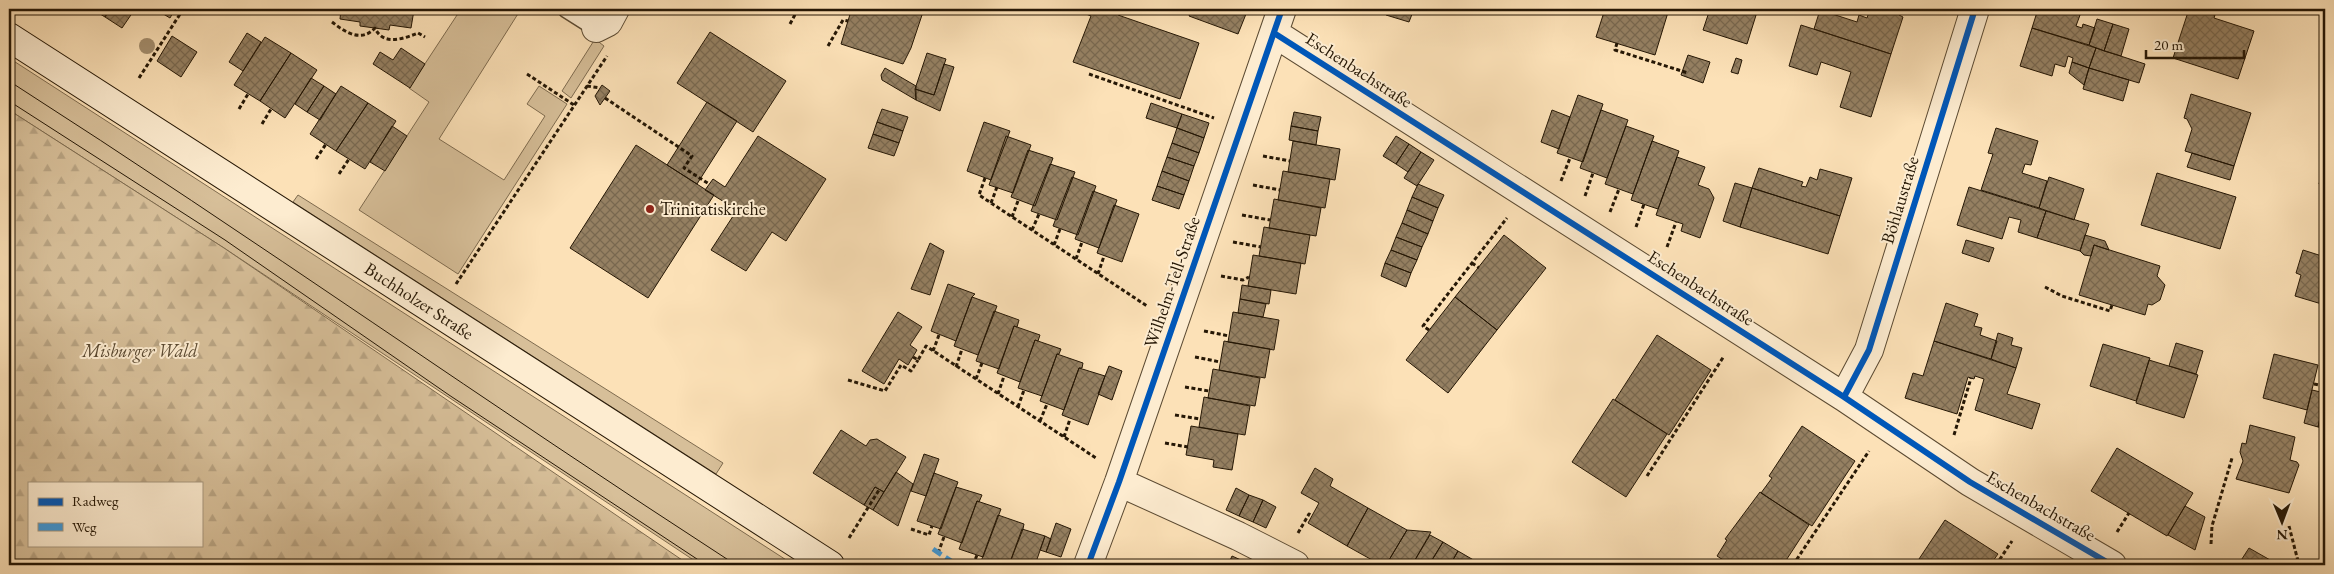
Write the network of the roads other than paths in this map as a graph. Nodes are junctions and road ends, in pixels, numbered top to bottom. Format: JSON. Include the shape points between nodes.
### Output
{"nodes":[{"id":1,"x":566,"y":9,"type":"edge"},
{"id":2,"x":615,"y":9,"type":"edge"},
{"id":3,"x":1975,"y":9,"type":"edge"},
{"id":4,"x":1278,"y":21,"type":"edge"},
{"id":5,"x":596,"y":28,"type":"joint"},
{"id":6,"x":9,"y":37,"type":"edge"},
{"id":7,"x":1844,"y":397,"type":"junction"},
{"id":8,"x":1119,"y":482,"type":"junction"},
{"id":9,"x":830,"y":565,"type":"edge"},
{"id":10,"x":1088,"y":565,"type":"edge"},
{"id":11,"x":1294,"y":565,"type":"edge"},
{"id":12,"x":2112,"y":565,"type":"edge"}],
"edges":[{"from":1,"to":5,"type":"lane"},
{"from":2,"to":5,"type":"street","via":[[608,22]]},
{"from":3,"to":7,"type":"street","name":"Böhlaustraße","via":[[1869,350]]},
{"from":4,"to":7,"type":"street","name":"Eschenbachstraße"},
{"from":4,"to":8,"type":"street","name":"Wilhelm-Tell-Straße"},
{"from":6,"to":9,"type":"street","name":"Buchholzer Straße"},
{"from":7,"to":12,"type":"street","name":"Eschenbachstraße","via":[[1970,482]]},
{"from":8,"to":10,"type":"street","name":"Wilhelm-Tell-Straße"},
{"from":8,"to":11,"type":"street"}]}
